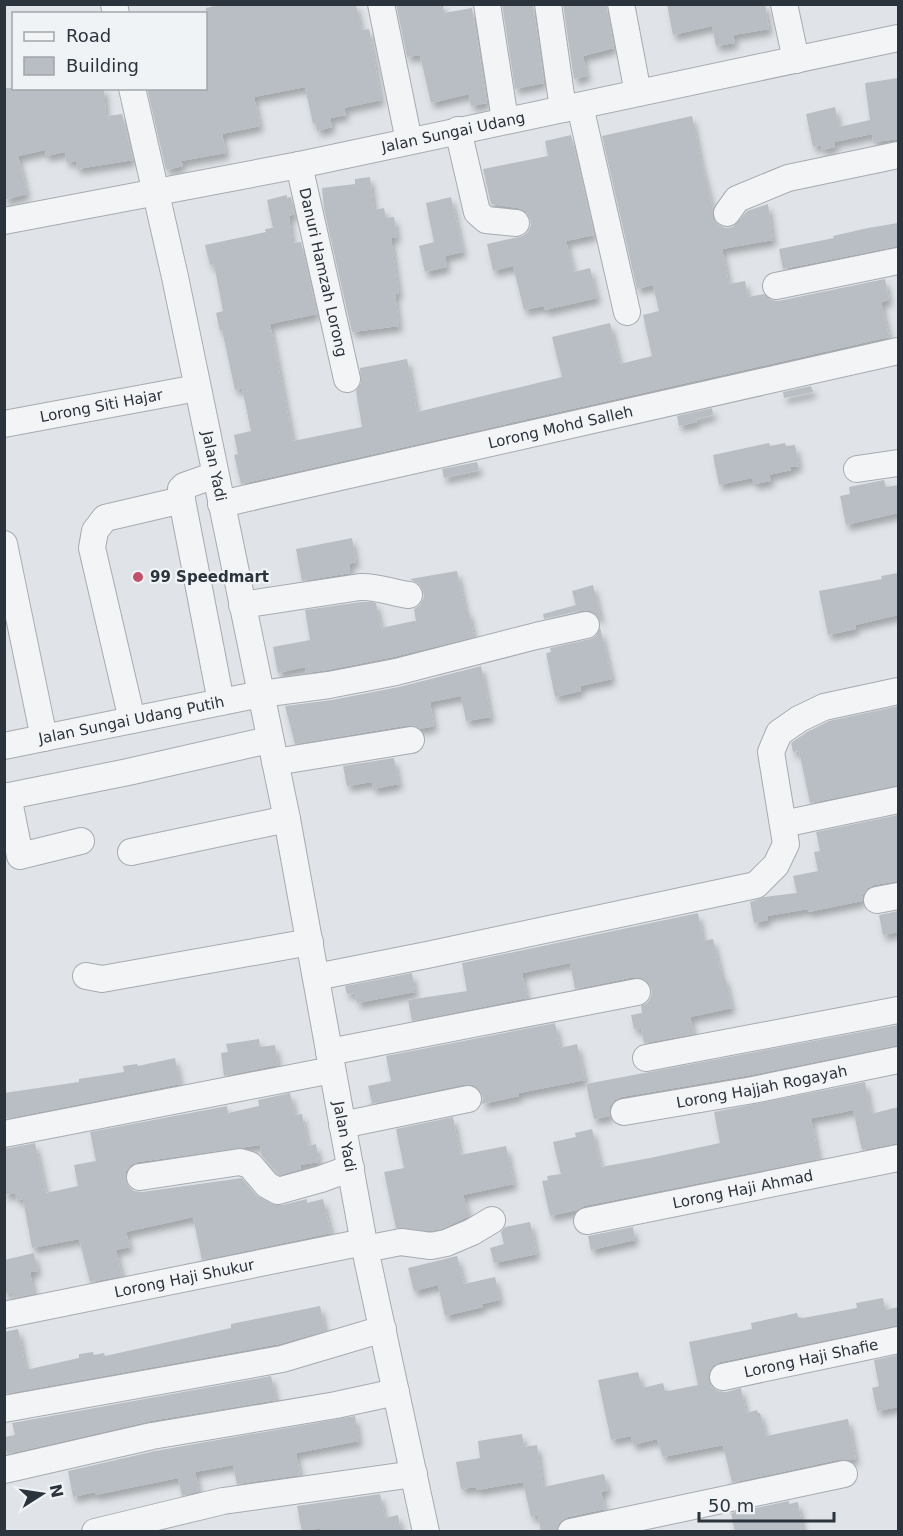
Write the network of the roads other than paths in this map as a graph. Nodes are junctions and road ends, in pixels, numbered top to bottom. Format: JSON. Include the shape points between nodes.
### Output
{"nodes":[{"id":1,"x":381,"y":4,"type":"edge"},
{"id":2,"x":487,"y":4,"type":"edge"},
{"id":3,"x":549,"y":4,"type":"edge"},
{"id":4,"x":621,"y":4,"type":"edge"},
{"id":5,"x":784,"y":4,"type":"edge"},
{"id":6,"x":898,"y":38,"type":"edge"},
{"id":7,"x":796,"y":60,"type":"junction"},
{"id":8,"x":132,"y":90,"type":"edge"},
{"id":9,"x":638,"y":93,"type":"junction"},
{"id":10,"x":572,"y":107,"type":"junction"},
{"id":11,"x":505,"y":120,"type":"junction"},
{"id":12,"x":458,"y":130,"type":"junction"},
{"id":13,"x":409,"y":141,"type":"junction"},
{"id":14,"x":898,"y":155,"type":"edge"},
{"id":15,"x":299,"y":165,"type":"junction"},
{"id":16,"x":155,"y":192,"type":"junction"},
{"id":17,"x":727,"y":213,"type":"dead end"},
{"id":18,"x":4,"y":221,"type":"edge"},
{"id":19,"x":516,"y":223,"type":"dead end"},
{"id":20,"x":898,"y":261,"type":"edge"},
{"id":21,"x":776,"y":286,"type":"dead end"},
{"id":22,"x":627,"y":312,"type":"dead end"},
{"id":23,"x":898,"y":351,"type":"edge"},
{"id":24,"x":347,"y":379,"type":"dead end"},
{"id":25,"x":197,"y":387,"type":"junction"},
{"id":26,"x":4,"y":424,"type":"edge"},
{"id":27,"x":898,"y":463,"type":"edge"},
{"id":28,"x":858,"y":469,"type":"dead end"},
{"id":29,"x":215,"y":475,"type":"junction"},
{"id":30,"x":182,"y":500,"type":"junction"},
{"id":31,"x":221,"y":504,"type":"junction"},
{"id":32,"x":4,"y":544,"type":"edge"},
{"id":33,"x":409,"y":595,"type":"dead end"},
{"id":34,"x":242,"y":606,"type":"junction"},
{"id":35,"x":586,"y":625,"type":"dead end"},
{"id":36,"x":898,"y":691,"type":"edge"},
{"id":37,"x":261,"y":694,"type":"junction"},
{"id":38,"x":221,"y":702,"type":"junction"},
{"id":39,"x":132,"y":720,"type":"junction"},
{"id":40,"x":44,"y":738,"type":"junction"},
{"id":41,"x":411,"y":740,"type":"dead end"},
{"id":42,"x":4,"y":746,"type":"edge"},
{"id":43,"x":272,"y":751,"type":"junction"},
{"id":44,"x":6,"y":796,"type":"edge"},
{"id":45,"x":898,"y":800,"type":"edge"},
{"id":46,"x":286,"y":819,"type":"junction"},
{"id":47,"x":783,"y":824,"type":"junction"},
{"id":48,"x":81,"y":841,"type":"dead end"},
{"id":49,"x":131,"y":852,"type":"dead end"},
{"id":50,"x":12,"y":858,"type":"edge"},
{"id":51,"x":310,"y":942,"type":"junction"},
{"id":52,"x":86,"y":976,"type":"dead end"},
{"id":53,"x":316,"y":977,"type":"junction"},
{"id":54,"x":637,"y":992,"type":"dead end"},
{"id":55,"x":898,"y":1010,"type":"edge"},
{"id":56,"x":646,"y":1058,"type":"dead end"},
{"id":57,"x":898,"y":1060,"type":"edge"},
{"id":58,"x":331,"y":1061,"type":"junction"},
{"id":59,"x":468,"y":1100,"type":"dead end"},
{"id":60,"x":624,"y":1112,"type":"dead end"},
{"id":61,"x":342,"y":1125,"type":"junction"},
{"id":62,"x":4,"y":1134,"type":"edge"},
{"id":63,"x":898,"y":1158,"type":"edge"},
{"id":64,"x":351,"y":1168,"type":"junction"},
{"id":65,"x":140,"y":1177,"type":"dead end"},
{"id":66,"x":492,"y":1220,"type":"dead end"},
{"id":67,"x":587,"y":1221,"type":"dead end"},
{"id":68,"x":365,"y":1246,"type":"junction"},
{"id":69,"x":4,"y":1315,"type":"edge"},
{"id":70,"x":383,"y":1329,"type":"junction"},
{"id":71,"x":898,"y":1340,"type":"edge"},
{"id":72,"x":723,"y":1377,"type":"dead end"},
{"id":73,"x":396,"y":1392,"type":"junction"},
{"id":74,"x":4,"y":1409,"type":"edge"},
{"id":75,"x":4,"y":1470,"type":"edge"},
{"id":76,"x":414,"y":1474,"type":"junction"},
{"id":77,"x":844,"y":1474,"type":"dead end"},
{"id":78,"x":95,"y":1532,"type":"edge"},
{"id":79,"x":426,"y":1532,"type":"edge"},
{"id":80,"x":571,"y":1532,"type":"edge"}],
"edges":[{"from":1,"to":13,"type":"street"},
{"from":2,"to":11,"type":"street"},
{"from":3,"to":10,"type":"street"},
{"from":4,"to":9,"type":"street"},
{"from":5,"to":7,"type":"street"},
{"from":6,"to":7,"type":"street","name":"Jalan Sungai Udang"},
{"from":7,"to":9,"type":"street","name":"Jalan Sungai Udang"},
{"from":8,"to":16,"type":"street","name":"Jalan Yadi"},
{"from":9,"to":10,"type":"street","name":"Jalan Sungai Udang"},
{"from":10,"to":11,"type":"street","name":"Jalan Sungai Udang"},
{"from":10,"to":22,"type":"street"},
{"from":11,"to":12,"type":"street","name":"Jalan Sungai Udang"},
{"from":12,"to":13,"type":"street","name":"Jalan Sungai Udang"},
{"from":12,"to":19,"type":"street","via":[[477,212],[486,220]]},
{"from":13,"to":15,"type":"street","name":"Jalan Sungai Udang"},
{"from":14,"to":17,"type":"street","via":[[788,178],[737,199]]},
{"from":15,"to":16,"type":"street","name":"Jalan Sungai Udang"},
{"from":15,"to":24,"type":"street","name":"Danuri Hamzah Lorong"},
{"from":16,"to":18,"type":"street","name":"Jalan Sungai Udang"},
{"from":16,"to":25,"type":"street","name":"Jalan Yadi"},
{"from":20,"to":21,"type":"street"},
{"from":23,"to":31,"type":"street","name":"Lorong Mohd Salleh"},
{"from":25,"to":26,"type":"street","name":"Lorong Siti Hajar"},
{"from":25,"to":29,"type":"street","name":"Jalan Yadi"},
{"from":27,"to":28,"type":"street"},
{"from":29,"to":30,"type":"street","via":[[184,486]]},
{"from":29,"to":31,"type":"street","name":"Jalan Yadi"},
{"from":30,"to":38,"type":"street"},
{"from":30,"to":39,"type":"street","via":[[105,518],[95,531],[92,548]]},
{"from":31,"to":34,"type":"street","name":"Jalan Yadi"},
{"from":32,"to":40,"type":"street"},
{"from":33,"to":34,"type":"street","via":[[360,587]]},
{"from":34,"to":37,"type":"street","name":"Jalan Yadi"},
{"from":35,"to":37,"type":"street","name":"Jalan Sungai Udang Putih","via":[[396,672]]},
{"from":36,"to":47,"type":"street","via":[[824,707],[798,718],[779,733],[771,752]]},
{"from":37,"to":38,"type":"street","name":"Jalan Sungai Udang Putih"},
{"from":37,"to":43,"type":"street","name":"Jalan Yadi"},
{"from":38,"to":39,"type":"street","name":"Jalan Sungai Udang Putih"},
{"from":39,"to":40,"type":"street","name":"Jalan Sungai Udang Putih"},
{"from":40,"to":42,"type":"street","name":"Jalan Sungai Udang Putih"},
{"from":41,"to":43,"type":"street"},
{"from":43,"to":44,"type":"street","via":[[128,772]]},
{"from":43,"to":46,"type":"street","name":"Jalan Yadi"},
{"from":44,"to":50,"type":"street"},
{"from":45,"to":47,"type":"street"},
{"from":46,"to":49,"type":"street"},
{"from":46,"to":51,"type":"street","name":"Jalan Yadi"},
{"from":47,"to":53,"type":"street","via":[[786,844],[776,865],[756,885]]},
{"from":48,"to":50,"type":"street"},
{"from":51,"to":52,"type":"street","via":[[102,980]]},
{"from":51,"to":53,"type":"street","name":"Jalan Yadi"},
{"from":53,"to":58,"type":"street","name":"Jalan Yadi"},
{"from":54,"to":58,"type":"street"},
{"from":55,"to":56,"type":"street"},
{"from":57,"to":60,"type":"street","name":"Lorong Hajjah Rogayah"},
{"from":58,"to":61,"type":"street","name":"Jalan Yadi"},
{"from":58,"to":62,"type":"street"},
{"from":59,"to":61,"type":"street"},
{"from":61,"to":64,"type":"street","name":"Jalan Yadi"},
{"from":63,"to":67,"type":"street","name":"Lorong Haji Ahmad"},
{"from":64,"to":65,"type":"street","via":[[283,1191],[270,1187],[250,1165],[240,1162]]},
{"from":64,"to":68,"type":"street","name":"Jalan Yadi"},
{"from":66,"to":68,"type":"street","name":"Lorong Haji Shukur","via":[[446,1243]]},
{"from":68,"to":69,"type":"street","name":"Lorong Haji Shukur"},
{"from":68,"to":70,"type":"street","name":"Jalan Yadi"},
{"from":70,"to":73,"type":"street","name":"Jalan Yadi"},
{"from":70,"to":74,"type":"street","via":[[282,1359]]},
{"from":71,"to":72,"type":"street","name":"Lorong Haji Shafie"},
{"from":73,"to":75,"type":"street","via":[[152,1436]]},
{"from":73,"to":76,"type":"street","name":"Jalan Yadi"},
{"from":76,"to":78,"type":"street","via":[[223,1501]]},
{"from":76,"to":79,"type":"street","name":"Jalan Yadi"},
{"from":77,"to":80,"type":"street"}]}
